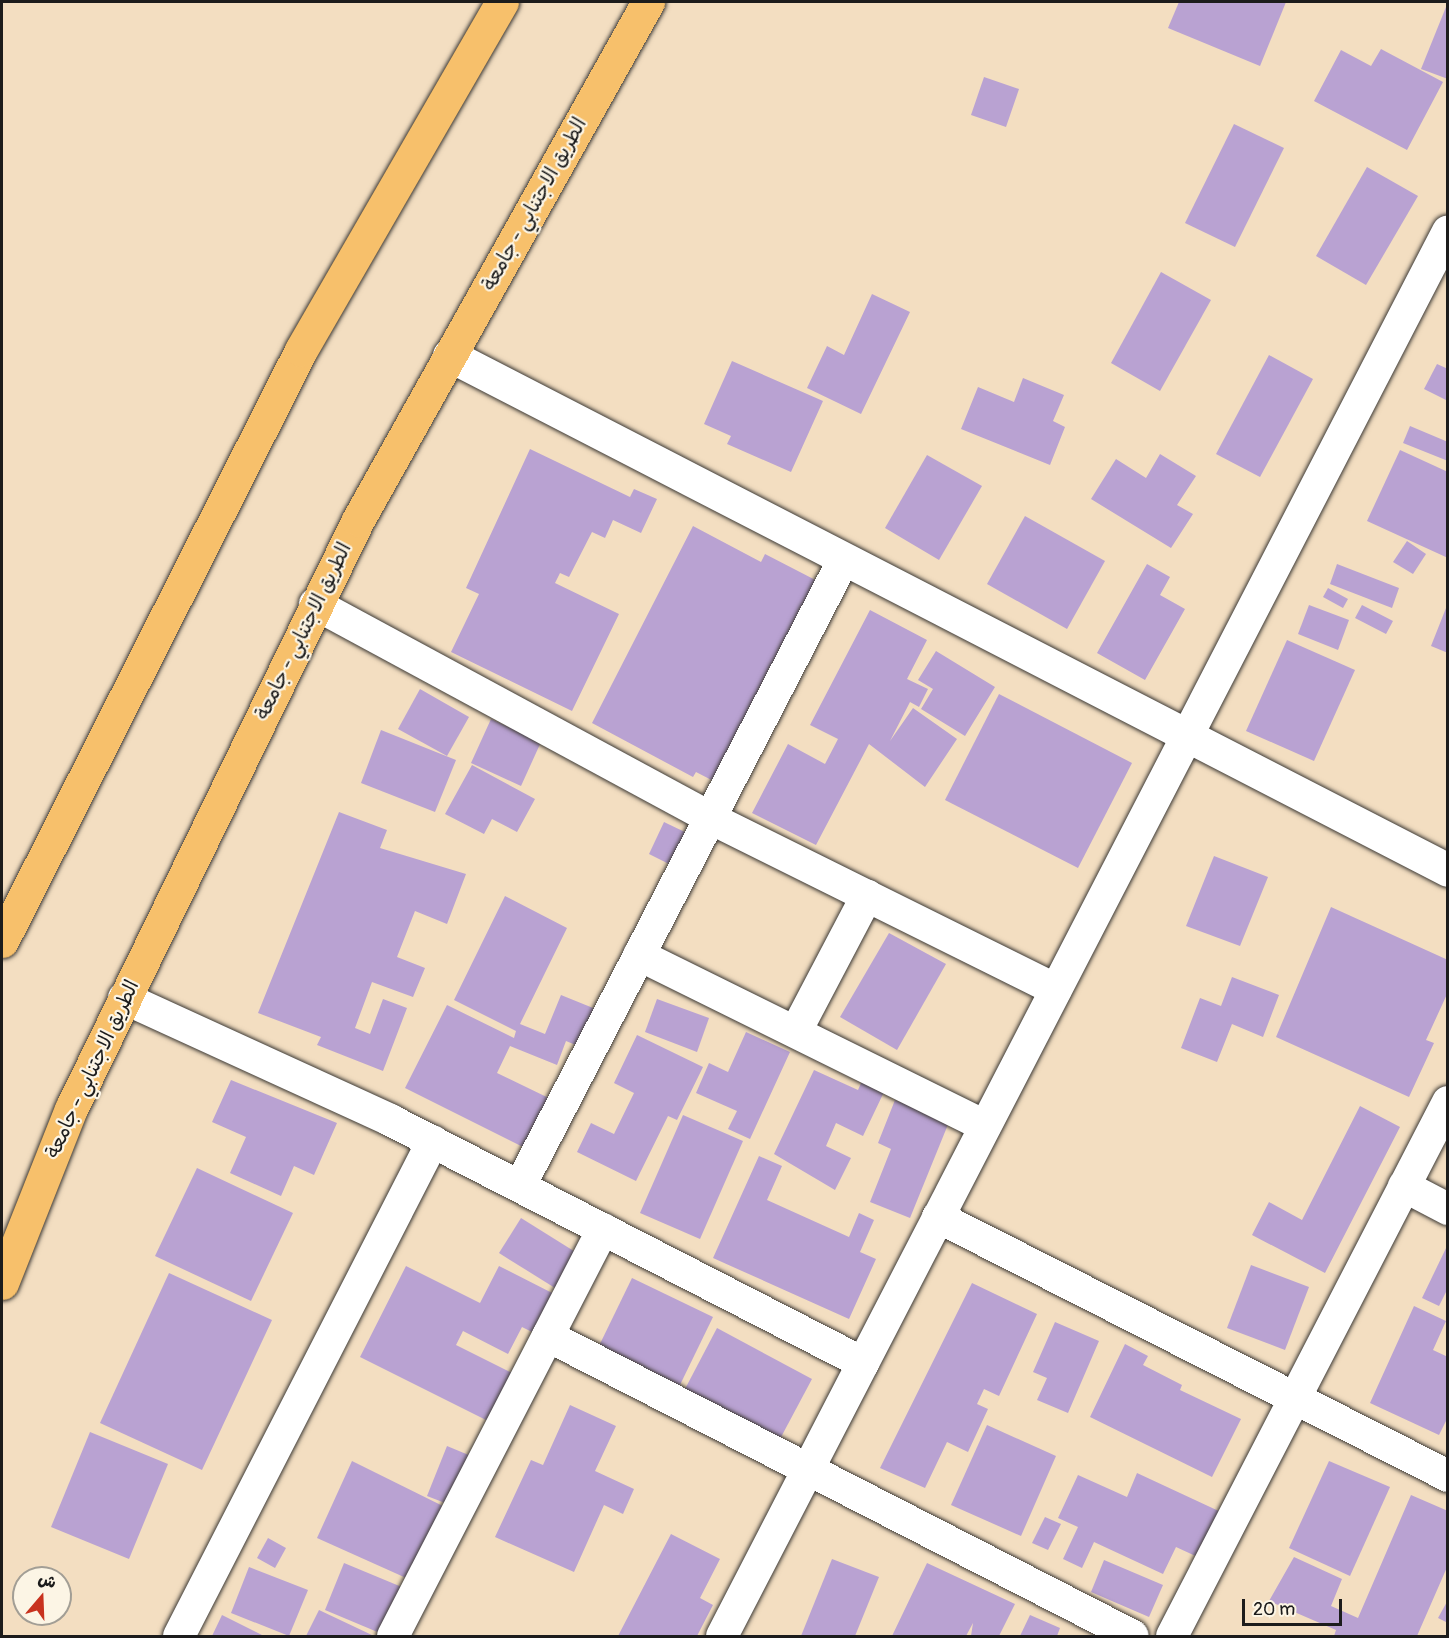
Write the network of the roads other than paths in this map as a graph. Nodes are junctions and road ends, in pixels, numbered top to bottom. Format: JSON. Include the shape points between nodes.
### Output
{"nodes":[{"id":1,"x":502,"y":2,"type":"edge"},
{"id":2,"x":648,"y":2,"type":"edge"},
{"id":3,"x":1443,"y":249,"type":"edge"},
{"id":4,"x":449,"y":355,"type":"junction"},
{"id":5,"x":844,"y":559,"type":"junction"},
{"id":6,"x":315,"y":604,"type":"junction"},
{"id":7,"x":1187,"y":735,"type":"junction"},
{"id":8,"x":710,"y":818,"type":"junction"},
{"id":9,"x":1448,"y":870,"type":"edge"},
{"id":10,"x":867,"y":896,"type":"junction"},
{"id":11,"x":2,"y":941,"type":"edge"},
{"id":12,"x":639,"y":955,"type":"junction"},
{"id":13,"x":1056,"y":990,"type":"junction"},
{"id":14,"x":124,"y":998,"type":"junction"},
{"id":15,"x":796,"y":1031,"type":"junction"},
{"id":16,"x":1448,"y":1102,"type":"edge"},
{"id":17,"x":985,"y":1126,"type":"junction"},
{"id":18,"x":433,"y":1142,"type":"junction"},
{"id":19,"x":520,"y":1186,"type":"junction"},
{"id":20,"x":1404,"y":1186,"type":"junction"},
{"id":21,"x":1448,"y":1209,"type":"edge"},
{"id":22,"x":938,"y":1217,"type":"junction"},
{"id":23,"x":603,"y":1229,"type":"junction"},
{"id":24,"x":2,"y":1283,"type":"edge"},
{"id":25,"x":548,"y":1336,"type":"junction"},
{"id":26,"x":863,"y":1363,"type":"junction"},
{"id":27,"x":1295,"y":1398,"type":"junction"},
{"id":28,"x":808,"y":1469,"type":"junction"},
{"id":29,"x":1448,"y":1476,"type":"edge"},
{"id":30,"x":179,"y":1636,"type":"edge"},
{"id":31,"x":393,"y":1636,"type":"edge"},
{"id":32,"x":722,"y":1636,"type":"edge"},
{"id":33,"x":1133,"y":1636,"type":"edge"},
{"id":34,"x":1172,"y":1636,"type":"edge"}],
"edges":[{"from":1,"to":11,"type":"main road","via":[[290,370]]},
{"from":2,"to":4,"type":"main road","name":"الطريق الاجتنابي - جامعة"},
{"from":3,"to":7,"type":"street"},
{"from":4,"to":5,"type":"street"},
{"from":4,"to":6,"type":"main road","name":"الطريق الاجتنابي - جامعة"},
{"from":5,"to":7,"type":"street"},
{"from":5,"to":8,"type":"street"},
{"from":6,"to":8,"type":"street"},
{"from":6,"to":14,"type":"main road","name":"الطريق الاجتنابي - جامعة"},
{"from":7,"to":9,"type":"street"},
{"from":7,"to":13,"type":"street"},
{"from":8,"to":10,"type":"street"},
{"from":8,"to":12,"type":"street"},
{"from":10,"to":13,"type":"street"},
{"from":10,"to":15,"type":"street"},
{"from":12,"to":15,"type":"street"},
{"from":12,"to":19,"type":"street"},
{"from":13,"to":17,"type":"street"},
{"from":14,"to":18,"type":"street"},
{"from":14,"to":24,"type":"main road","name":"الطريق الاجتنابي - جامعة","via":[[71,1109]]},
{"from":15,"to":17,"type":"street"},
{"from":16,"to":20,"type":"street"},
{"from":17,"to":22,"type":"street"},
{"from":18,"to":19,"type":"street"},
{"from":18,"to":30,"type":"street"},
{"from":19,"to":23,"type":"street"},
{"from":20,"to":21,"type":"street"},
{"from":20,"to":27,"type":"street"},
{"from":22,"to":26,"type":"street"},
{"from":22,"to":27,"type":"street"},
{"from":23,"to":25,"type":"street"},
{"from":23,"to":26,"type":"street"},
{"from":25,"to":28,"type":"street"},
{"from":25,"to":31,"type":"street"},
{"from":26,"to":28,"type":"street"},
{"from":27,"to":29,"type":"street"},
{"from":27,"to":34,"type":"street"},
{"from":28,"to":32,"type":"street"},
{"from":28,"to":33,"type":"street"}]}
